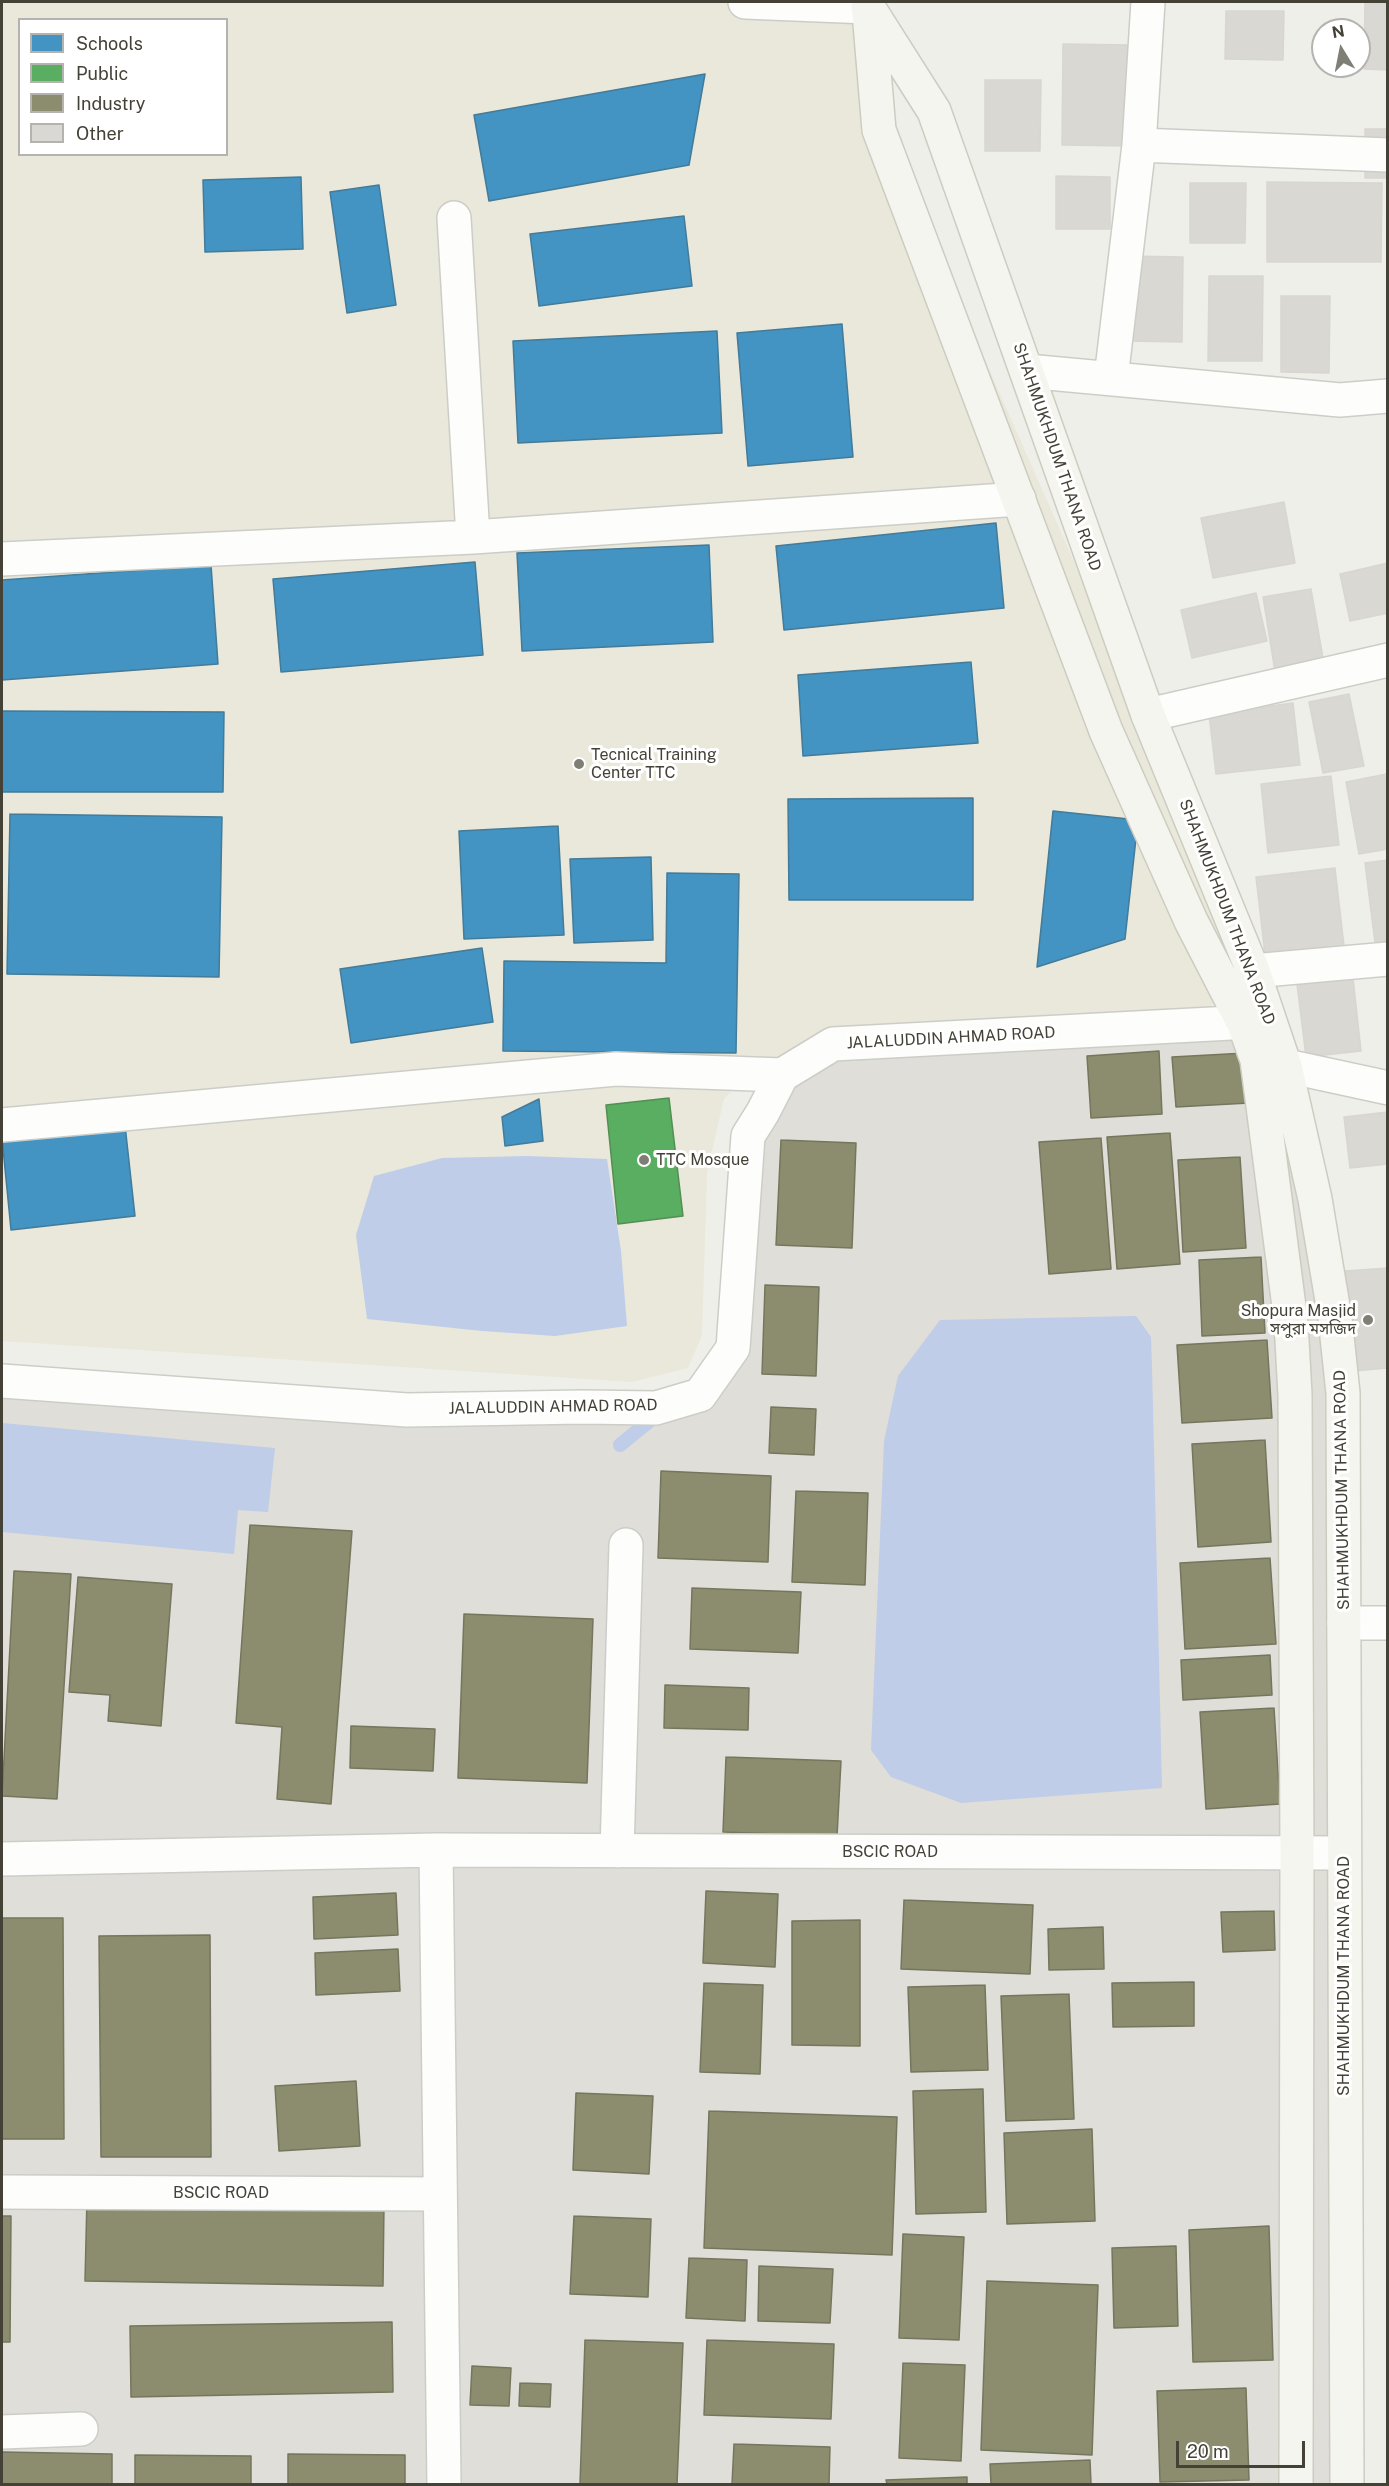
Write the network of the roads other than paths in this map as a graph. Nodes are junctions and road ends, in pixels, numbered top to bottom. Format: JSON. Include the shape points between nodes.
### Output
{"nodes":[{"id":1,"x":745,"y":2,"type":"edge"},
{"id":2,"x":1149,"y":2,"type":"edge"},
{"id":3,"x":868,"y":4,"type":"edge"},
{"id":4,"x":1139,"y":145,"type":"junction"},
{"id":5,"x":1388,"y":155,"type":"edge"},
{"id":6,"x":454,"y":218,"type":"dead end"},
{"id":7,"x":1027,"y":371,"type":"junction"},
{"id":8,"x":1111,"y":378,"type":"junction"},
{"id":9,"x":1388,"y":396,"type":"edge"},
{"id":10,"x":1019,"y":499,"type":"junction"},
{"id":11,"x":473,"y":537,"type":"junction"},
{"id":12,"x":2,"y":559,"type":"edge"},
{"id":13,"x":1388,"y":660,"type":"edge"},
{"id":14,"x":1148,"y":715,"type":"junction"},
{"id":15,"x":1388,"y":959,"type":"edge"},
{"id":16,"x":1253,"y":971,"type":"junction"},
{"id":17,"x":1256,"y":1022,"type":"junction"},
{"id":18,"x":1271,"y":1063,"type":"junction"},
{"id":19,"x":782,"y":1075,"type":"junction"},
{"id":20,"x":1388,"y":1088,"type":"edge"},
{"id":21,"x":2,"y":1125,"type":"edge"},
{"id":22,"x":2,"y":1381,"type":"edge"},
{"id":23,"x":626,"y":1545,"type":"dead end"},
{"id":24,"x":1344,"y":1623,"type":"junction"},
{"id":25,"x":1388,"y":1623,"type":"edge"},
{"id":26,"x":436,"y":1850,"type":"junction"},
{"id":27,"x":617,"y":1851,"type":"junction"},
{"id":28,"x":1344,"y":1852,"type":"junction"},
{"id":29,"x":1298,"y":1854,"type":"junction"},
{"id":30,"x":2,"y":1859,"type":"edge"},
{"id":31,"x":2,"y":2192,"type":"edge"},
{"id":32,"x":440,"y":2194,"type":"junction"},
{"id":33,"x":81,"y":2429,"type":"dead end"},
{"id":34,"x":2,"y":2432,"type":"edge"},
{"id":35,"x":444,"y":2484,"type":"edge"},
{"id":36,"x":1296,"y":2484,"type":"edge"},
{"id":37,"x":1347,"y":2484,"type":"edge"}],
"edges":[{"from":1,"to":3,"type":"street"},
{"from":2,"to":4,"type":"street"},
{"from":3,"to":7,"type":"main road","name":"SHAHMUKHDUM THANA ROAD","via":[[934,111]]},
{"from":3,"to":10,"type":"main road","name":"SHAHMUKHDUM THANA ROAD","via":[[879,130]]},
{"from":4,"to":5,"type":"street"},
{"from":4,"to":8,"type":"street"},
{"from":6,"to":11,"type":"street"},
{"from":7,"to":8,"type":"street"},
{"from":7,"to":14,"type":"main road","name":"SHAHMUKHDUM THANA ROAD"},
{"from":8,"to":9,"type":"street","via":[[1340,400]]},
{"from":10,"to":11,"type":"street"},
{"from":10,"to":17,"type":"main road","name":"SHAHMUKHDUM THANA ROAD","via":[[1106,731],[1191,921]]},
{"from":11,"to":12,"type":"street"},
{"from":13,"to":14,"type":"street"},
{"from":14,"to":16,"type":"main road","name":"SHAHMUKHDUM THANA ROAD"},
{"from":15,"to":16,"type":"street"},
{"from":16,"to":17,"type":"main road","name":"SHAHMUKHDUM THANA ROAD"},
{"from":17,"to":18,"type":"main road","name":"SHAHMUKHDUM THANA ROAD"},
{"from":17,"to":19,"type":"street","name":"JALALUDDIN AHMAD ROAD","via":[[833,1044]]},
{"from":18,"to":20,"type":"street"},
{"from":18,"to":24,"type":"main road","name":"SHAHMUKHDUM THANA ROAD","via":[[1315,1199],[1337,1340],[1343,1393]]},
{"from":18,"to":29,"type":"main road","name":"SHAHMUKHDUM THANA ROAD","via":[[1295,1395]]},
{"from":19,"to":21,"type":"street","via":[[616,1069]]},
{"from":19,"to":22,"type":"street","name":"JALALUDDIN AHMAD ROAD","via":[[748,1136],[733,1348],[700,1395],[656,1408],[407,1410]]},
{"from":23,"to":27,"type":"street"},
{"from":24,"to":25,"type":"street"},
{"from":24,"to":28,"type":"main road","name":"SHAHMUKHDUM THANA ROAD"},
{"from":26,"to":27,"type":"street","name":"BSCIC ROAD"},
{"from":26,"to":30,"type":"street","name":"BSCIC ROAD"},
{"from":26,"to":32,"type":"street"},
{"from":27,"to":29,"type":"street","name":"BSCIC ROAD"},
{"from":28,"to":29,"type":"street","name":"BSCIC ROAD"},
{"from":28,"to":37,"type":"main road","name":"SHAHMUKHDUM THANA ROAD"},
{"from":29,"to":36,"type":"main road","name":"SHAHMUKHDUM THANA ROAD"},
{"from":31,"to":32,"type":"street","name":"BSCIC ROAD"},
{"from":32,"to":35,"type":"street"},
{"from":33,"to":34,"type":"street"}]}
